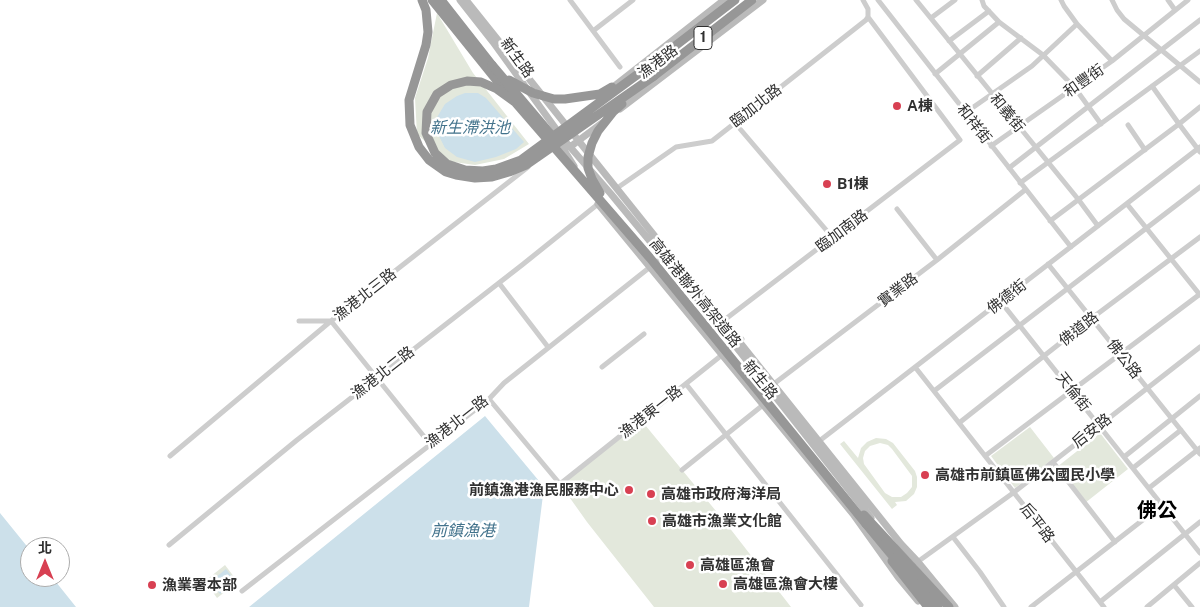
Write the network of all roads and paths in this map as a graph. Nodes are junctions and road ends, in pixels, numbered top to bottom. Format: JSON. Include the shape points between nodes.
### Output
{"nodes":[{"id":1,"x":422,"y":0,"type":"edge"},
{"id":2,"x":432,"y":0,"type":"edge"},
{"id":3,"x":440,"y":0,"type":"edge"},
{"id":4,"x":454,"y":0,"type":"edge"},
{"id":5,"x":460,"y":0,"type":"edge"},
{"id":6,"x":466,"y":0,"type":"edge"},
{"id":7,"x":471,"y":0,"type":"edge"},
{"id":8,"x":570,"y":0,"type":"edge"},
{"id":9,"x":633,"y":0,"type":"edge"},
{"id":10,"x":724,"y":0,"type":"edge"},
{"id":11,"x":736,"y":0,"type":"edge"},
{"id":12,"x":752,"y":0,"type":"edge"},
{"id":13,"x":763,"y":0,"type":"edge"},
{"id":14,"x":863,"y":0,"type":"edge"},
{"id":15,"x":878,"y":0,"type":"edge"},
{"id":16,"x":955,"y":0,"type":"edge"},
{"id":17,"x":982,"y":0,"type":"edge"},
{"id":18,"x":1061,"y":0,"type":"edge"},
{"id":19,"x":1112,"y":0,"type":"edge"},
{"id":20,"x":1168,"y":0,"type":"edge"},
{"id":21,"x":1188,"y":0,"type":"edge"},
{"id":22,"x":919,"y":1,"type":"edge"},
{"id":23,"x":1175,"y":10,"type":"junction"},
{"id":24,"x":989,"y":11,"type":"junction"},
{"id":25,"x":868,"y":17,"type":"junction"},
{"id":26,"x":931,"y":18,"type":"junction"},
{"id":27,"x":1200,"y":20,"type":"edge"},
{"id":28,"x":999,"y":22,"type":"junction"},
{"id":29,"x":1077,"y":24,"type":"junction"},
{"id":30,"x":593,"y":30,"type":"junction"},
{"id":31,"x":1144,"y":36,"type":"junction"},
{"id":32,"x":1021,"y":38,"type":"junction"},
{"id":33,"x":949,"y":41,"type":"junction"},
{"id":34,"x":1161,"y":50,"type":"junction"},
{"id":35,"x":1200,"y":50,"type":"edge"},
{"id":36,"x":960,"y":54,"type":"junction"},
{"id":37,"x":1043,"y":55,"type":"junction"},
{"id":38,"x":1112,"y":61,"type":"junction"},
{"id":39,"x":492,"y":65,"type":"junction"},
{"id":40,"x":1180,"y":65,"type":"junction"},
{"id":41,"x":649,"y":66,"type":"junction"},
{"id":42,"x":620,"y":67,"type":"dead end"},
{"id":43,"x":935,"y":74,"type":"junction"},
{"id":44,"x":654,"y":76,"type":"junction"},
{"id":45,"x":977,"y":76,"type":"junction"},
{"id":46,"x":1200,"y":82,"type":"edge"},
{"id":47,"x":1152,"y":86,"type":"junction"},
{"id":48,"x":1075,"y":88,"type":"junction"},
{"id":49,"x":992,"y":94,"type":"junction"},
{"id":50,"x":515,"y":102,"type":"junction"},
{"id":51,"x":1089,"y":107,"type":"junction"},
{"id":52,"x":1200,"y":108,"type":"edge"},
{"id":53,"x":965,"y":113,"type":"junction"},
{"id":54,"x":735,"y":122,"type":"junction"},
{"id":55,"x":567,"y":123,"type":"junction"},
{"id":56,"x":1101,"y":124,"type":"junction"},
{"id":57,"x":1179,"y":124,"type":"junction"},
{"id":58,"x":1128,"y":125,"type":"dead end"},
{"id":59,"x":1018,"y":127,"type":"junction"},
{"id":60,"x":555,"y":131,"type":"junction"},
{"id":61,"x":562,"y":141,"type":"junction"},
{"id":62,"x":576,"y":142,"type":"junction"},
{"id":63,"x":991,"y":146,"type":"junction"},
{"id":64,"x":1035,"y":148,"type":"junction"},
{"id":65,"x":1199,"y":149,"type":"edge"},
{"id":66,"x":1144,"y":150,"type":"junction"},
{"id":67,"x":1048,"y":163,"type":"junction"},
{"id":68,"x":1008,"y":168,"type":"junction"},
{"id":69,"x":1020,"y":183,"type":"junction"},
{"id":70,"x":1200,"y":187,"type":"edge"},
{"id":71,"x":618,"y":188,"type":"junction"},
{"id":72,"x":1025,"y":190,"type":"junction"},
{"id":73,"x":600,"y":193,"type":"junction"},
{"id":74,"x":1078,"y":199,"type":"junction"},
{"id":75,"x":598,"y":204,"type":"junction"},
{"id":76,"x":1127,"y":204,"type":"junction"},
{"id":77,"x":897,"y":209,"type":"dead end"},
{"id":78,"x":1050,"y":221,"type":"junction"},
{"id":79,"x":1098,"y":226,"type":"junction"},
{"id":80,"x":1146,"y":228,"type":"junction"},
{"id":81,"x":1200,"y":237,"type":"edge"},
{"id":82,"x":834,"y":238,"type":"junction"},
{"id":83,"x":1071,"y":247,"type":"junction"},
{"id":84,"x":667,"y":254,"type":"junction"},
{"id":85,"x":1170,"y":259,"type":"junction"},
{"id":86,"x":937,"y":260,"type":"junction"},
{"id":87,"x":1048,"y":264,"type":"junction"},
{"id":88,"x":649,"y":268,"type":"junction"},
{"id":89,"x":499,"y":283,"type":"junction"},
{"id":90,"x":1068,"y":288,"type":"junction"},
{"id":91,"x":1200,"y":295,"type":"edge"},
{"id":92,"x":1001,"y":302,"type":"junction"},
{"id":93,"x":1092,"y":318,"type":"junction"},
{"id":94,"x":724,"y":320,"type":"junction"},
{"id":95,"x":299,"y":321,"type":"dead end"},
{"id":96,"x":331,"y":321,"type":"junction"},
{"id":97,"x":1020,"y":325,"type":"junction"},
{"id":98,"x":644,"y":334,"type":"dead end"},
{"id":99,"x":739,"y":342,"type":"junction"},
{"id":100,"x":548,"y":347,"type":"junction"},
{"id":101,"x":1200,"y":347,"type":"edge"},
{"id":102,"x":1120,"y":354,"type":"junction"},
{"id":103,"x":722,"y":355,"type":"junction"},
{"id":104,"x":1044,"y":356,"type":"junction"},
{"id":105,"x":602,"y":367,"type":"dead end"},
{"id":106,"x":915,"y":367,"type":"junction"},
{"id":107,"x":376,"y":378,"type":"junction"},
{"id":108,"x":686,"y":384,"type":"junction"},
{"id":109,"x":773,"y":385,"type":"junction"},
{"id":110,"x":1147,"y":388,"type":"junction"},
{"id":111,"x":934,"y":391,"type":"junction"},
{"id":112,"x":1072,"y":391,"type":"junction"},
{"id":113,"x":1200,"y":396,"type":"edge"},
{"id":114,"x":488,"y":399,"type":"junction"},
{"id":115,"x":763,"y":405,"type":"junction"},
{"id":116,"x":1172,"y":419,"type":"junction"},
{"id":117,"x":959,"y":423,"type":"junction"},
{"id":118,"x":1099,"y":426,"type":"junction"},
{"id":119,"x":1180,"y":430,"type":"junction"},
{"id":120,"x":726,"y":434,"type":"junction"},
{"id":121,"x":818,"y":442,"type":"junction"},
{"id":122,"x":430,"y":444,"type":"junction"},
{"id":123,"x":1199,"y":451,"type":"edge"},
{"id":124,"x":170,"y":456,"type":"dead end"},
{"id":125,"x":985,"y":456,"type":"junction"},
{"id":126,"x":1124,"y":457,"type":"junction"},
{"id":127,"x":1053,"y":462,"type":"junction"},
{"id":128,"x":1133,"y":468,"type":"junction"},
{"id":129,"x":682,"y":470,"type":"dead end"},
{"id":130,"x":1149,"y":488,"type":"junction"},
{"id":131,"x":1013,"y":492,"type":"junction"},
{"id":132,"x":1162,"y":505,"type":"junction"},
{"id":133,"x":867,"y":522,"type":"junction"},
{"id":134,"x":1200,"y":522,"type":"edge"},
{"id":135,"x":1185,"y":534,"type":"junction"},
{"id":136,"x":953,"y":537,"type":"junction"},
{"id":137,"x":1115,"y":542,"type":"junction"},
{"id":138,"x":169,"y":544,"type":"dead end"},
{"id":139,"x":1200,"y":554,"type":"edge"},
{"id":140,"x":918,"y":562,"type":"junction"},
{"id":141,"x":1200,"y":564,"type":"edge"},
{"id":142,"x":911,"y":567,"type":"junction"},
{"id":143,"x":1076,"y":572,"type":"junction"},
{"id":144,"x":1174,"y":585,"type":"junction"},
{"id":145,"x":242,"y":590,"type":"dead end"},
{"id":146,"x":1100,"y":602,"type":"junction"},
{"id":147,"x":860,"y":605,"type":"dead end"},
{"id":148,"x":923,"y":607,"type":"edge"},
{"id":149,"x":928,"y":607,"type":"edge"},
{"id":150,"x":933,"y":607,"type":"edge"},
{"id":151,"x":938,"y":607,"type":"edge"},
{"id":152,"x":943,"y":607,"type":"edge"},
{"id":153,"x":949,"y":607,"type":"edge"},
{"id":154,"x":955,"y":607,"type":"edge"},
{"id":155,"x":1004,"y":607,"type":"edge"},
{"id":156,"x":1031,"y":607,"type":"edge"},
{"id":157,"x":1104,"y":607,"type":"edge"},
{"id":158,"x":1147,"y":607,"type":"edge"},
{"id":159,"x":1192,"y":607,"type":"edge"}],
"edges":[{"from":1,"to":44,"type":"highway","bridge":true,"via":[[428,32],[409,100],[410,125],[419,147],[429,160],[446,172],[475,178],[492,177],[526,165]]},
{"from":2,"to":50,"type":"highway","name":"高雄港聯外高架道路","bridge":true},
{"from":3,"to":39,"type":"highway","name":"高雄港聯外高架道路"},
{"from":4,"to":60,"type":"street","name":"新生路"},
{"from":5,"to":60,"type":"street","name":"新生路"},
{"from":6,"to":55,"type":"street","name":"新生路"},
{"from":7,"to":55,"type":"street","name":"新生路"},
{"from":8,"to":30,"type":"street"},
{"from":9,"to":30,"type":"street"},
{"from":10,"to":55,"type":"street","name":"漁港路"},
{"from":11,"to":41,"type":"highway","number":"1"},
{"from":12,"to":44,"type":"highway","number":"1"},
{"from":13,"to":62,"type":"street","name":"漁港路"},
{"from":14,"to":25,"type":"street"},
{"from":15,"to":43,"type":"street","name":"和祥街"},
{"from":16,"to":26,"type":"street"},
{"from":17,"to":24,"type":"street"},
{"from":18,"to":29,"type":"street","name":"和豐街"},
{"from":19,"to":31,"type":"street","via":[[1121,14]]},
{"from":20,"to":23,"type":"street"},
{"from":21,"to":23,"type":"street"},
{"from":22,"to":26,"type":"street","name":"和義街"},
{"from":23,"to":31,"type":"street"},
{"from":24,"to":28,"type":"street"},
{"from":24,"to":33,"type":"street"},
{"from":25,"to":54,"type":"street","name":"臨加北路"},
{"from":25,"to":82,"type":"street","name":"臨加南路","via":[[960,140]]},
{"from":26,"to":33,"type":"street","name":"和義街"},
{"from":27,"to":34,"type":"street"},
{"from":28,"to":32,"type":"street"},
{"from":28,"to":36,"type":"street"},
{"from":29,"to":37,"type":"street"},
{"from":29,"to":38,"type":"street","name":"和豐街"},
{"from":30,"to":42,"type":"street"},
{"from":31,"to":34,"type":"street"},
{"from":31,"to":38,"type":"street"},
{"from":32,"to":37,"type":"street"},
{"from":32,"to":45,"type":"street"},
{"from":33,"to":36,"type":"street","name":"和義街"},
{"from":34,"to":40,"type":"street"},
{"from":34,"to":51,"type":"street"},
{"from":35,"to":40,"type":"street"},
{"from":36,"to":43,"type":"street"},
{"from":36,"to":45,"type":"street","name":"和義街"},
{"from":37,"to":48,"type":"street"},
{"from":37,"to":49,"type":"street"},
{"from":38,"to":48,"type":"street","name":"和豐街"},
{"from":39,"to":41,"type":"highway","bridge":true,"via":[[519,86],[554,99],[600,94]]},
{"from":39,"to":73,"type":"highway","name":"高雄港聯外高架道路","bridge":true},
{"from":40,"to":46,"type":"street"},
{"from":40,"to":47,"type":"street"},
{"from":41,"to":50,"type":"highway","bridge":true,"via":[[521,160],[496,169],[465,170],[447,164],[435,153],[426,133],[427,112],[438,94],[451,85],[481,82]]},
{"from":43,"to":53,"type":"street","name":"和祥街"},
{"from":44,"to":73,"type":"highway","bridge":true,"via":[[613,112],[592,143],[588,168]]},
{"from":45,"to":49,"type":"street","name":"和義街"},
{"from":47,"to":56,"type":"street"},
{"from":47,"to":57,"type":"street"},
{"from":48,"to":51,"type":"street"},
{"from":48,"to":59,"type":"street","name":"和豐街"},
{"from":49,"to":53,"type":"street"},
{"from":49,"to":59,"type":"street","name":"和義街"},
{"from":50,"to":133,"type":"highway","name":"高雄港聯外高架道路","bridge":true,"via":[[650,258]]},
{"from":51,"to":56,"type":"street"},
{"from":51,"to":64,"type":"street"},
{"from":52,"to":57,"type":"street"},
{"from":53,"to":63,"type":"street","name":"和祥街"},
{"from":54,"to":71,"type":"street","name":"臨加北路","via":[[712,141],[676,147]]},
{"from":54,"to":82,"type":"street"},
{"from":55,"to":60,"type":"street","name":"漁港路"},
{"from":55,"to":62,"type":"street","name":"新生路"},
{"from":56,"to":67,"type":"street"},
{"from":57,"to":65,"type":"street"},
{"from":57,"to":66,"type":"street"},
{"from":58,"to":66,"type":"street"},
{"from":59,"to":63,"type":"street","name":"和豐街"},
{"from":59,"to":64,"type":"street","name":"和義街"},
{"from":60,"to":61,"type":"street","name":"新生路"},
{"from":61,"to":62,"type":"street","name":"新生路"},
{"from":61,"to":75,"type":"street","name":"新生路"},
{"from":61,"to":96,"type":"street","name":"漁港北三路"},
{"from":62,"to":71,"type":"street","name":"新生路"},
{"from":62,"to":84,"type":"street","name":"新生路"},
{"from":63,"to":68,"type":"street","name":"和祥街"},
{"from":64,"to":67,"type":"street","name":"和義街"},
{"from":64,"to":68,"type":"street"},
{"from":65,"to":76,"type":"street","name":"佛德街"},
{"from":66,"to":74,"type":"street"},
{"from":67,"to":69,"type":"street"},
{"from":67,"to":74,"type":"street","name":"和義街"},
{"from":68,"to":69,"type":"street","name":"和祥街"},
{"from":69,"to":72,"type":"street","name":"和祥街"},
{"from":70,"to":80,"type":"street"},
{"from":71,"to":84,"type":"street","name":"新生路"},
{"from":72,"to":78,"type":"street","name":"和祥街"},
{"from":72,"to":86,"type":"street","name":"實業路"},
{"from":73,"to":133,"type":"highway","name":"高雄港聯外高架道路","bridge":true,"via":[[655,255]]},
{"from":74,"to":78,"type":"street"},
{"from":74,"to":79,"type":"street","name":"和義街"},
{"from":75,"to":88,"type":"street","name":"新生路"},
{"from":75,"to":89,"type":"street","name":"漁港北二路"},
{"from":76,"to":79,"type":"street","name":"佛德街"},
{"from":76,"to":80,"type":"street"},
{"from":77,"to":86,"type":"street"},
{"from":78,"to":83,"type":"street","name":"和祥街"},
{"from":79,"to":83,"type":"street","name":"佛德街"},
{"from":80,"to":85,"type":"street"},
{"from":80,"to":90,"type":"street"},
{"from":81,"to":85,"type":"street","name":"佛道路"},
{"from":82,"to":94,"type":"street","name":"臨加南路"},
{"from":83,"to":87,"type":"street","name":"佛德街"},
{"from":84,"to":88,"type":"street","name":"漁港北一路"},
{"from":84,"to":94,"type":"street","name":"新生路"},
{"from":84,"to":99,"type":"street","name":"新生路"},
{"from":85,"to":91,"type":"street"},
{"from":85,"to":93,"type":"street","name":"佛道路"},
{"from":86,"to":109,"type":"street","name":"實業路"},
{"from":87,"to":90,"type":"street","name":"佛公路"},
{"from":87,"to":92,"type":"street","name":"佛德街"},
{"from":88,"to":100,"type":"street","name":"漁港北一路"},
{"from":88,"to":103,"type":"street","name":"新生路"},
{"from":89,"to":100,"type":"street"},
{"from":89,"to":107,"type":"street","name":"漁港北二路"},
{"from":90,"to":93,"type":"street","name":"佛公路"},
{"from":90,"to":97,"type":"street"},
{"from":91,"to":102,"type":"street"},
{"from":92,"to":97,"type":"street","name":"天倫街"},
{"from":92,"to":106,"type":"street","name":"佛德街"},
{"from":93,"to":102,"type":"street","name":"佛公路"},
{"from":93,"to":104,"type":"street","name":"佛道路"},
{"from":94,"to":99,"type":"street","name":"新生路"},
{"from":95,"to":96,"type":"street"},
{"from":96,"to":107,"type":"street"},
{"from":96,"to":124,"type":"street","name":"漁港北三路"},
{"from":97,"to":104,"type":"street","name":"天倫街"},
{"from":97,"to":111,"type":"street"},
{"from":98,"to":105,"type":"street"},
{"from":99,"to":103,"type":"street","name":"漁港東一路"},
{"from":99,"to":109,"type":"street","name":"新生路"},
{"from":100,"to":114,"type":"street","name":"漁港北一路"},
{"from":101,"to":110,"type":"street","name":"后安路"},
{"from":102,"to":110,"type":"street","name":"佛公路"},
{"from":102,"to":112,"type":"street"},
{"from":103,"to":108,"type":"street","name":"漁港東一路"},
{"from":103,"to":115,"type":"street","name":"新生路"},
{"from":104,"to":112,"type":"street","name":"天倫街"},
{"from":104,"to":117,"type":"street","name":"佛道路"},
{"from":106,"to":111,"type":"street","name":"后平路"},
{"from":106,"to":121,"type":"street","name":"佛德街"},
{"from":107,"to":122,"type":"street"},
{"from":107,"to":138,"type":"street","name":"漁港北二路"},
{"from":108,"to":114,"type":"street","name":"漁港東一路","via":[[560,484]]},
{"from":108,"to":120,"type":"street"},
{"from":109,"to":121,"type":"street","name":"新生路"},
{"from":110,"to":116,"type":"street","name":"佛公路"},
{"from":110,"to":118,"type":"street","name":"后安路"},
{"from":111,"to":117,"type":"street","name":"后平路"},
{"from":112,"to":118,"type":"street","name":"天倫街"},
{"from":112,"to":125,"type":"street"},
{"from":113,"to":116,"type":"street"},
{"from":114,"to":122,"type":"street","name":"漁港北一路"},
{"from":115,"to":120,"type":"street"},
{"from":115,"to":148,"type":"street","name":"新生路","via":[[853,514]]},
{"from":116,"to":119,"type":"street","name":"佛公路"},
{"from":116,"to":126,"type":"street"},
{"from":117,"to":125,"type":"street","name":"后平路"},
{"from":118,"to":126,"type":"street","name":"天倫街"},
{"from":118,"to":127,"type":"street","name":"后安路"},
{"from":119,"to":123,"type":"street","name":"佛公路"},
{"from":119,"to":128,"type":"street"},
{"from":120,"to":129,"type":"street"},
{"from":120,"to":147,"type":"street"},
{"from":121,"to":140,"type":"street","name":"新生路"},
{"from":121,"to":142,"type":"street","name":"新生路"},
{"from":122,"to":145,"type":"street","name":"漁港北一路"},
{"from":123,"to":130,"type":"street"},
{"from":125,"to":131,"type":"street","name":"后平路"},
{"from":126,"to":128,"type":"street","name":"天倫街"},
{"from":127,"to":131,"type":"street","name":"后安路"},
{"from":127,"to":137,"type":"street"},
{"from":128,"to":130,"type":"street","name":"天倫街"},
{"from":130,"to":132,"type":"street","name":"天倫街"},
{"from":131,"to":136,"type":"street","name":"后安路"},
{"from":131,"to":143,"type":"street","name":"后平路"},
{"from":132,"to":135,"type":"street","name":"天倫街"},
{"from":132,"to":137,"type":"street"},
{"from":133,"to":149,"type":"highway","via":[[901,574]]},
{"from":133,"to":150,"type":"highway","name":"高雄港聯外高架道路"},
{"from":133,"to":151,"type":"highway","name":"高雄港聯外高架道路","bridge":true},
{"from":133,"to":153,"type":"highway","bridge":true},
{"from":134,"to":135,"type":"street"},
{"from":135,"to":139,"type":"street","name":"天倫街"},
{"from":135,"to":146,"type":"street"},
{"from":136,"to":140,"type":"street","name":"后安路"},
{"from":136,"to":155,"type":"street"},
{"from":137,"to":143,"type":"street"},
{"from":140,"to":142,"type":"street","name":"后安路"},
{"from":140,"to":154,"type":"street","name":"新生路"},
{"from":141,"to":144,"type":"street"},
{"from":142,"to":152,"type":"street","name":"新生路"},
{"from":143,"to":146,"type":"street","name":"后平路"},
{"from":143,"to":156,"type":"street"},
{"from":144,"to":158,"type":"street"},
{"from":144,"to":159,"type":"street"},
{"from":146,"to":157,"type":"street","name":"后平路"}]}
